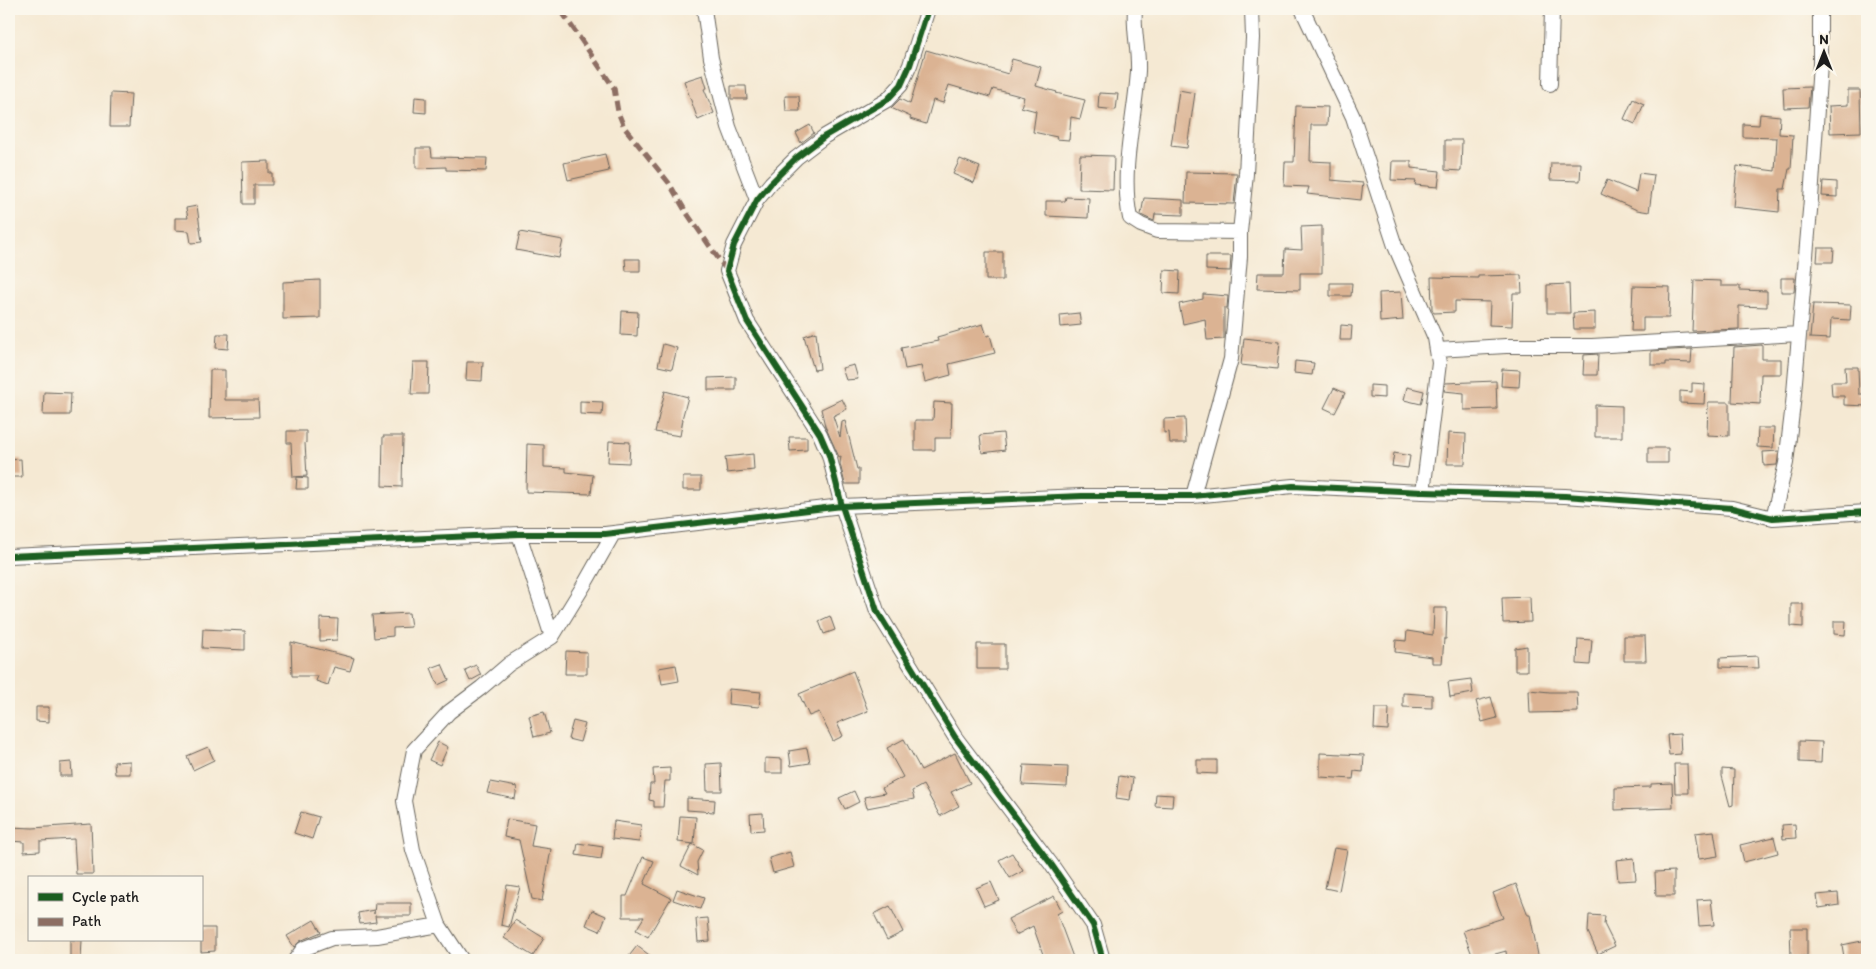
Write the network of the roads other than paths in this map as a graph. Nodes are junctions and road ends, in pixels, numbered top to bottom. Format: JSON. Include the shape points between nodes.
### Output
{"nodes":[{"id":1,"x":704,"y":9,"type":"edge"},
{"id":2,"x":928,"y":9,"type":"edge"},
{"id":3,"x":1135,"y":9,"type":"edge"},
{"id":4,"x":1252,"y":9,"type":"edge"},
{"id":5,"x":1302,"y":9,"type":"edge"},
{"id":6,"x":1552,"y":9,"type":"edge"},
{"id":7,"x":1820,"y":9,"type":"edge"},
{"id":8,"x":1550,"y":84,"type":"dead end"},
{"id":9,"x":757,"y":200,"type":"junction"},
{"id":10,"x":1240,"y":232,"type":"junction"},
{"id":11,"x":1799,"y":334,"type":"junction"},
{"id":12,"x":1437,"y":350,"type":"junction"},
{"id":13,"x":1423,"y":492,"type":"junction"},
{"id":14,"x":1193,"y":496,"type":"junction"},
{"id":15,"x":842,"y":506,"type":"junction"},
{"id":16,"x":1867,"y":512,"type":"edge"},
{"id":17,"x":1772,"y":518,"type":"junction"},
{"id":18,"x":519,"y":534,"type":"junction"},
{"id":19,"x":613,"y":534,"type":"junction"},
{"id":20,"x":9,"y":556,"type":"edge"},
{"id":21,"x":552,"y":637,"type":"junction"},
{"id":22,"x":439,"y":925,"type":"junction"},
{"id":23,"x":295,"y":960,"type":"edge"},
{"id":24,"x":462,"y":960,"type":"edge"},
{"id":25,"x":1103,"y":960,"type":"edge"}],
"edges":[{"from":1,"to":9,"type":"street","via":[[711,58],[729,127]]},
{"from":2,"to":9,"type":"street","via":[[901,85],[887,100],[825,136],[796,158]]},
{"from":3,"to":10,"type":"street","via":[[1138,67],[1129,139],[1127,201],[1130,218],[1157,231]]},
{"from":4,"to":10,"type":"street","via":[[1250,116]]},
{"from":5,"to":12,"type":"street","via":[[1354,117],[1395,246],[1435,338]]},
{"from":6,"to":8,"type":"street"},
{"from":7,"to":11,"type":"street","via":[[1820,64]]},
{"from":9,"to":15,"type":"street","via":[[734,244],[727,271],[746,321],[820,434]]},
{"from":10,"to":14,"type":"street","via":[[1231,359]]},
{"from":11,"to":12,"type":"street","via":[[1592,346]]},
{"from":11,"to":17,"type":"street","via":[[1786,463]]},
{"from":12,"to":13,"type":"street","via":[[1439,363]]},
{"from":13,"to":14,"type":"street","via":[[1293,486]]},
{"from":13,"to":17,"type":"street","via":[[1565,496],[1732,508]]},
{"from":14,"to":15,"type":"street","via":[[1072,496]]},
{"from":15,"to":19,"type":"street"},
{"from":15,"to":25,"type":"street","via":[[877,612],[955,737],[1046,856],[1093,925]]},
{"from":16,"to":17,"type":"street"},
{"from":18,"to":19,"type":"street"},
{"from":18,"to":20,"type":"street"},
{"from":18,"to":21,"type":"street"},
{"from":19,"to":21,"type":"street"},
{"from":21,"to":22,"type":"street","via":[[509,664],[449,712],[414,750],[404,801],[413,850]]},
{"from":22,"to":23,"type":"street","via":[[377,936],[332,938],[303,949]]},
{"from":22,"to":24,"type":"street"}]}
